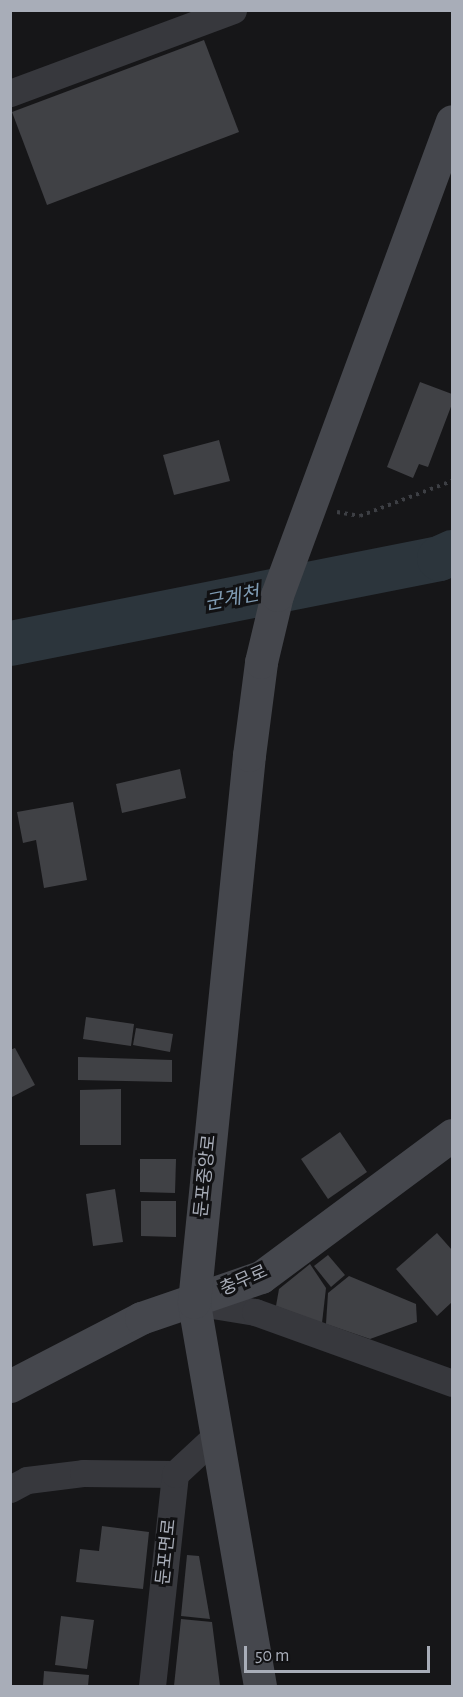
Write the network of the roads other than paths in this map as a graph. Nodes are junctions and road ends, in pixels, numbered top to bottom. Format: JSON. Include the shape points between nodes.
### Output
{"nodes":[{"id":1,"x":233,"y":10,"type":"edge"},
{"id":2,"x":10,"y":93,"type":"edge"},
{"id":3,"x":453,"y":121,"type":"edge"},
{"id":4,"x":453,"y":1134,"type":"edge"},
{"id":5,"x":194,"y":1302,"type":"junction"},
{"id":6,"x":453,"y":1383,"type":"edge"},
{"id":7,"x":10,"y":1386,"type":"edge"},
{"id":8,"x":217,"y":1435,"type":"junction"},
{"id":9,"x":175,"y":1474,"type":"junction"},
{"id":10,"x":10,"y":1489,"type":"edge"},
{"id":11,"x":152,"y":1686,"type":"edge"},
{"id":12,"x":260,"y":1686,"type":"edge"}],
"edges":[{"from":1,"to":2,"type":"street"},
{"from":3,"to":5,"type":"street","name":"둔포중앙로","via":[[303,519],[261,662]]},
{"from":4,"to":5,"type":"street","name":"충무로","via":[[261,1277]]},
{"from":5,"to":6,"type":"street","via":[[255,1312]]},
{"from":5,"to":7,"type":"street","name":"충무로","via":[[141,1318]]},
{"from":5,"to":8,"type":"street","name":"둔포중앙로"},
{"from":8,"to":9,"type":"street"},
{"from":8,"to":12,"type":"street","name":"둔포중앙로"},
{"from":9,"to":10,"type":"street","via":[[83,1473],[27,1480]]},
{"from":9,"to":11,"type":"street","name":"둔포면로"}]}
